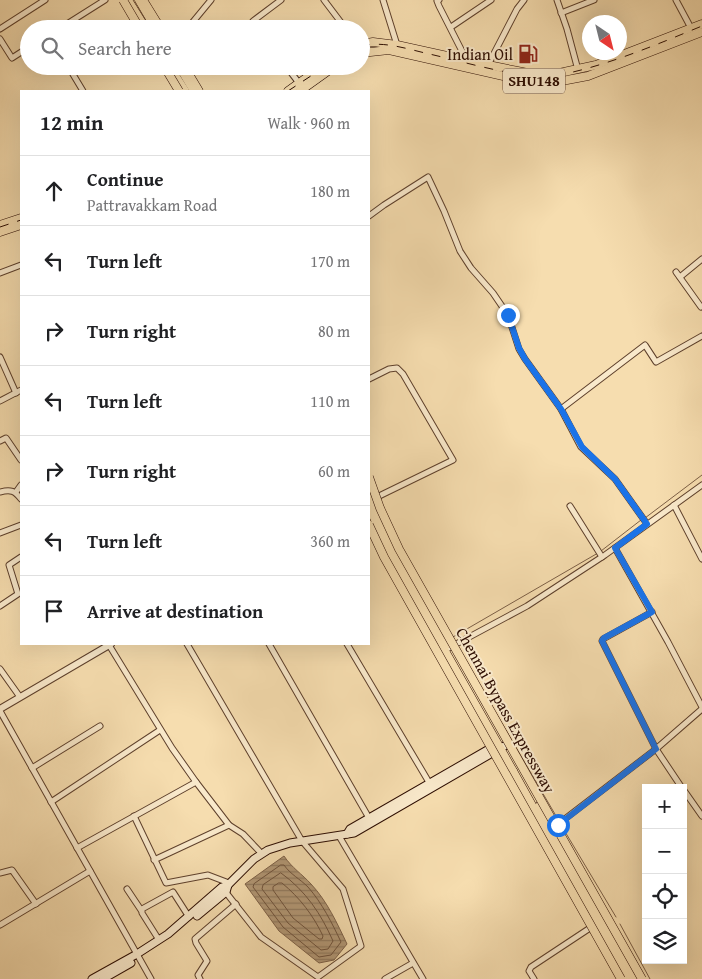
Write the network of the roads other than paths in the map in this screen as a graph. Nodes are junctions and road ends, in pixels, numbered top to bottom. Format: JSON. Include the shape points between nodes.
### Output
{"nodes":[{"id":1,"x":45,"y":0,"type":"edge"},
{"id":2,"x":105,"y":0,"type":"edge"},
{"id":3,"x":123,"y":0,"type":"edge"},
{"id":4,"x":128,"y":0,"type":"edge"},
{"id":5,"x":138,"y":0,"type":"edge"},
{"id":6,"x":143,"y":0,"type":"edge"},
{"id":7,"x":211,"y":0,"type":"edge"},
{"id":8,"x":281,"y":0,"type":"edge"},
{"id":9,"x":324,"y":0,"type":"edge"},
{"id":10,"x":383,"y":0,"type":"edge"},
{"id":11,"x":439,"y":0,"type":"edge"},
{"id":12,"x":491,"y":0,"type":"edge"},
{"id":13,"x":524,"y":0,"type":"edge"},
{"id":14,"x":557,"y":0,"type":"edge"},
{"id":15,"x":594,"y":0,"type":"edge"},
{"id":16,"x":676,"y":0,"type":"edge"},
{"id":17,"x":561,"y":13,"type":"junction"},
{"id":18,"x":73,"y":20,"type":"edge"},
{"id":19,"x":138,"y":20,"type":"edge"},
{"id":20,"x":139,"y":20,"type":"edge"},
{"id":21,"x":150,"y":20,"type":"edge"},
{"id":22,"x":155,"y":20,"type":"edge"},
{"id":23,"x":194,"y":20,"type":"edge"},
{"id":24,"x":254,"y":20,"type":"edge"},
{"id":25,"x":339,"y":20,"type":"edge"},
{"id":26,"x":702,"y":24,"type":"edge"},
{"id":27,"x":451,"y":27,"type":"junction"},
{"id":28,"x":691,"y":28,"type":"junction"},
{"id":29,"x":0,"y":29,"type":"edge"},
{"id":30,"x":702,"y":32,"type":"edge"},
{"id":31,"x":0,"y":39,"type":"edge"},
{"id":32,"x":370,"y":42,"type":"edge"},
{"id":33,"x":396,"y":44,"type":"junction"},
{"id":34,"x":627,"y":51,"type":"edge"},
{"id":35,"x":370,"y":52,"type":"edge"},
{"id":36,"x":20,"y":53,"type":"edge"},
{"id":37,"x":606,"y":60,"type":"edge"},
{"id":38,"x":467,"y":61,"type":"junction"},
{"id":39,"x":488,"y":65,"type":"junction"},
{"id":40,"x":578,"y":70,"type":"junction"},
{"id":41,"x":73,"y":75,"type":"edge"},
{"id":42,"x":171,"y":75,"type":"edge"},
{"id":43,"x":174,"y":75,"type":"edge"},
{"id":44,"x":184,"y":75,"type":"edge"},
{"id":45,"x":189,"y":75,"type":"edge"},
{"id":46,"x":292,"y":75,"type":"edge"},
{"id":47,"x":313,"y":75,"type":"edge"},
{"id":48,"x":320,"y":75,"type":"edge"},
{"id":49,"x":299,"y":87,"type":"edge"},
{"id":50,"x":82,"y":90,"type":"edge"},
{"id":51,"x":182,"y":90,"type":"edge"},
{"id":52,"x":193,"y":90,"type":"edge"},
{"id":53,"x":198,"y":90,"type":"edge"},
{"id":54,"x":370,"y":215,"type":"edge"},
{"id":55,"x":20,"y":218,"type":"edge"},
{"id":56,"x":0,"y":225,"type":"edge"},
{"id":57,"x":20,"y":225,"type":"edge"},
{"id":58,"x":0,"y":232,"type":"edge"},
{"id":59,"x":702,"y":259,"type":"edge"},
{"id":60,"x":20,"y":265,"type":"edge"},
{"id":61,"x":676,"y":272,"type":"dead end"},
{"id":62,"x":0,"y":273,"type":"edge"},
{"id":63,"x":680,"y":277,"type":"junction"},
{"id":64,"x":702,"y":308,"type":"edge"},
{"id":65,"x":702,"y":336,"type":"edge"},
{"id":66,"x":0,"y":357,"type":"edge"},
{"id":67,"x":370,"y":379,"type":"edge"},
{"id":68,"x":19,"y":391,"type":"edge"},
{"id":69,"x":0,"y":401,"type":"edge"},
{"id":70,"x":561,"y":409,"type":"junction"},
{"id":71,"x":0,"y":440,"type":"edge"},
{"id":72,"x":20,"y":459,"type":"edge"},
{"id":73,"x":370,"y":480,"type":"edge"},
{"id":74,"x":702,"y":485,"type":"edge"},
{"id":75,"x":20,"y":486,"type":"edge"},
{"id":76,"x":0,"y":492,"type":"edge"},
{"id":77,"x":16,"y":492,"type":"junction"},
{"id":78,"x":20,"y":498,"type":"edge"},
{"id":79,"x":370,"y":500,"type":"edge"},
{"id":80,"x":674,"y":505,"type":"junction"},
{"id":81,"x":570,"y":506,"type":"dead end"},
{"id":82,"x":644,"y":521,"type":"junction"},
{"id":83,"x":20,"y":526,"type":"edge"},
{"id":84,"x":370,"y":527,"type":"edge"},
{"id":85,"x":0,"y":533,"type":"edge"},
{"id":86,"x":615,"y":548,"type":"junction"},
{"id":87,"x":602,"y":557,"type":"junction"},
{"id":88,"x":20,"y":558,"type":"edge"},
{"id":89,"x":702,"y":559,"type":"edge"},
{"id":90,"x":0,"y":606,"type":"edge"},
{"id":91,"x":652,"y":612,"type":"junction"},
{"id":92,"x":108,"y":645,"type":"edge"},
{"id":93,"x":111,"y":645,"type":"edge"},
{"id":94,"x":188,"y":645,"type":"edge"},
{"id":95,"x":270,"y":645,"type":"edge"},
{"id":96,"x":348,"y":645,"type":"edge"},
{"id":97,"x":452,"y":646,"type":"junction"},
{"id":98,"x":0,"y":668,"type":"edge"},
{"id":99,"x":20,"y":697,"type":"junction"},
{"id":100,"x":702,"y":708,"type":"edge"},
{"id":101,"x":0,"y":710,"type":"edge"},
{"id":102,"x":100,"y":726,"type":"dead end"},
{"id":103,"x":160,"y":730,"type":"junction"},
{"id":104,"x":502,"y":744,"type":"junction"},
{"id":105,"x":656,"y":749,"type":"junction"},
{"id":106,"x":32,"y":768,"type":"junction"},
{"id":107,"x":517,"y":770,"type":"junction"},
{"id":108,"x":196,"y":782,"type":"junction"},
{"id":109,"x":430,"y":784,"type":"junction"},
{"id":110,"x":680,"y":784,"type":"edge"},
{"id":111,"x":687,"y":794,"type":"edge"},
{"id":112,"x":51,"y":802,"type":"junction"},
{"id":113,"x":134,"y":816,"type":"junction"},
{"id":114,"x":702,"y":816,"type":"edge"},
{"id":115,"x":369,"y":818,"type":"junction"},
{"id":116,"x":559,"y":824,"type":"junction"},
{"id":117,"x":229,"y":825,"type":"junction"},
{"id":118,"x":347,"y":834,"type":"junction"},
{"id":119,"x":339,"y":836,"type":"junction"},
{"id":120,"x":302,"y":841,"type":"junction"},
{"id":121,"x":77,"y":848,"type":"junction"},
{"id":122,"x":262,"y":854,"type":"junction"},
{"id":123,"x":154,"y":860,"type":"junction"},
{"id":124,"x":90,"y":871,"type":"junction"},
{"id":125,"x":0,"y":873,"type":"edge"},
{"id":126,"x":226,"y":887,"type":"junction"},
{"id":127,"x":128,"y":889,"type":"dead end"},
{"id":128,"x":36,"y":904,"type":"junction"},
{"id":129,"x":236,"y":904,"type":"junction"},
{"id":130,"x":141,"y":910,"type":"junction"},
{"id":131,"x":189,"y":916,"type":"junction"},
{"id":132,"x":0,"y":925,"type":"edge"},
{"id":133,"x":590,"y":928,"type":"junction"},
{"id":134,"x":159,"y":940,"type":"junction"},
{"id":135,"x":138,"y":956,"type":"junction"},
{"id":136,"x":413,"y":963,"type":"junction"},
{"id":137,"x":92,"y":979,"type":"edge"},
{"id":138,"x":103,"y":979,"type":"edge"},
{"id":139,"x":151,"y":979,"type":"edge"},
{"id":140,"x":200,"y":979,"type":"edge"},
{"id":141,"x":385,"y":979,"type":"edge"},
{"id":142,"x":423,"y":979,"type":"edge"},
{"id":143,"x":534,"y":979,"type":"edge"},
{"id":144,"x":620,"y":979,"type":"edge"},
{"id":145,"x":628,"y":979,"type":"edge"},
{"id":146,"x":634,"y":979,"type":"edge"},
{"id":147,"x":643,"y":979,"type":"edge"}],
"edges":[{"from":1,"to":29,"type":"street"},
{"from":2,"to":18,"type":"street"},
{"from":3,"to":19,"type":"main road","bridge":true},
{"from":4,"to":20,"type":"main road"},
{"from":5,"to":21,"type":"main road"},
{"from":6,"to":22,"type":"main road"},
{"from":7,"to":23,"type":"street"},
{"from":8,"to":24,"type":"street"},
{"from":9,"to":25,"type":"street"},
{"from":10,"to":33,"type":"street"},
{"from":11,"to":27,"type":"street"},
{"from":12,"to":27,"type":"street"},
{"from":13,"to":39,"type":"street"},
{"from":14,"to":17,"type":"street"},
{"from":15,"to":17,"type":"street"},
{"from":16,"to":28,"type":"street"},
{"from":17,"to":40,"type":"street"},
{"from":26,"to":28,"type":"main road","number":"SHU148"},
{"from":27,"to":38,"type":"street"},
{"from":28,"to":34,"type":"main road","number":"SHU148"},
{"from":30,"to":35,"type":"main road","number":"SHU148","via":[[588,76],[542,82],[388,50]]},
{"from":31,"to":36,"type":"street","via":[[12,58]]},
{"from":32,"to":33,"type":"main road","number":"SHU148"},
{"from":33,"to":38,"type":"main road","number":"SHU148"},
{"from":37,"to":40,"type":"main road","number":"SHU148"},
{"from":38,"to":39,"type":"main road","number":"SHU148"},
{"from":39,"to":40,"type":"main road","number":"SHU148","via":[[542,75]]},
{"from":41,"to":50,"type":"street"},
{"from":42,"to":51,"type":"main road","bridge":true},
{"from":43,"to":51,"type":"main road"},
{"from":44,"to":52,"type":"main road"},
{"from":45,"to":53,"type":"main road"},
{"from":46,"to":49,"type":"street"},
{"from":47,"to":49,"type":"main road"},
{"from":48,"to":49,"type":"main road"},
{"from":54,"to":70,"type":"street","via":[[428,177],[460,251],[508,315],[525,359]]},
{"from":55,"to":56,"type":"main road"},
{"from":57,"to":58,"type":"main road"},
{"from":59,"to":63,"type":"street"},
{"from":60,"to":62,"type":"street"},
{"from":61,"to":63,"type":"street"},
{"from":63,"to":64,"type":"street"},
{"from":65,"to":70,"type":"street","via":[[656,362],[645,345]]},
{"from":66,"to":68,"type":"street"},
{"from":67,"to":79,"type":"street","via":[[397,368],[452,460]]},
{"from":68,"to":69,"type":"street"},
{"from":70,"to":82,"type":"street","via":[[582,447],[615,479]]},
{"from":71,"to":72,"type":"street","via":[[6,438]]},
{"from":73,"to":147,"type":"main road","name":"Chennai Bypass Expressway","bridge":true,"via":[[399,549]]},
{"from":74,"to":80,"type":"street"},
{"from":75,"to":77,"type":"street"},
{"from":76,"to":77,"type":"street","via":[[8,489]]},
{"from":77,"to":78,"type":"street"},
{"from":79,"to":97,"type":"main road","via":[[384,543]]},
{"from":80,"to":82,"type":"street"},
{"from":80,"to":89,"type":"street"},
{"from":81,"to":87,"type":"street"},
{"from":82,"to":86,"type":"street"},
{"from":83,"to":85,"type":"street"},
{"from":84,"to":144,"type":"main road","name":"Chennai Bypass Expressway","bridge":true},
{"from":86,"to":87,"type":"street"},
{"from":86,"to":91,"type":"street"},
{"from":87,"to":97,"type":"street","via":[[527,606]]},
{"from":88,"to":90,"type":"street","via":[[9,565],[18,594]]},
{"from":91,"to":100,"type":"street"},
{"from":91,"to":105,"type":"street","via":[[602,641]]},
{"from":92,"to":99,"type":"street"},
{"from":93,"to":103,"type":"street"},
{"from":94,"to":120,"type":"street"},
{"from":95,"to":115,"type":"street"},
{"from":96,"to":109,"type":"street"},
{"from":97,"to":104,"type":"main road"},
{"from":98,"to":99,"type":"street"},
{"from":99,"to":101,"type":"street"},
{"from":100,"to":105,"type":"street"},
{"from":101,"to":106,"type":"street"},
{"from":102,"to":106,"type":"street"},
{"from":103,"to":108,"type":"street"},
{"from":103,"to":112,"type":"street"},
{"from":104,"to":107,"type":"main road"},
{"from":104,"to":109,"type":"main road"},
{"from":104,"to":118,"type":"main road","via":[[354,833]]},
{"from":105,"to":110,"type":"street"},
{"from":105,"to":116,"type":"street"},
{"from":106,"to":112,"type":"street"},
{"from":107,"to":116,"type":"main road","via":[[527,771]]},
{"from":107,"to":133,"type":"main road","via":[[508,782]]},
{"from":107,"to":145,"type":"main road"},
{"from":107,"to":146,"type":"main road","bridge":true},
{"from":108,"to":113,"type":"street"},
{"from":108,"to":117,"type":"street"},
{"from":109,"to":115,"type":"main road"},
{"from":111,"to":114,"type":"street"},
{"from":112,"to":121,"type":"street"},
{"from":113,"to":121,"type":"street"},
{"from":113,"to":123,"type":"street"},
{"from":115,"to":118,"type":"main road"},
{"from":116,"to":147,"type":"main road"},
{"from":117,"to":122,"type":"street","via":[[244,834]]},
{"from":117,"to":123,"type":"street"},
{"from":118,"to":119,"type":"main road"},
{"from":119,"to":120,"type":"main road"},
{"from":119,"to":136,"type":"street"},
{"from":120,"to":122,"type":"main road"},
{"from":120,"to":129,"type":"street","via":[[343,888],[362,946],[318,977],[261,937]]},
{"from":121,"to":124,"type":"street"},
{"from":122,"to":126,"type":"main road"},
{"from":123,"to":126,"type":"street","via":[[166,883],[208,875]]},
{"from":124,"to":128,"type":"street"},
{"from":124,"to":135,"type":"street"},
{"from":125,"to":128,"type":"street","via":[[12,870]]},
{"from":126,"to":129,"type":"street"},
{"from":126,"to":131,"type":"main road"},
{"from":126,"to":135,"type":"main road","via":[[173,936]]},
{"from":127,"to":130,"type":"street"},
{"from":128,"to":132,"type":"street"},
{"from":129,"to":140,"type":"street","via":[[195,939],[206,961],[198,975]]},
{"from":130,"to":131,"type":"street","via":[[173,892]]},
{"from":130,"to":134,"type":"street"},
{"from":131,"to":134,"type":"main road"},
{"from":133,"to":143,"type":"street","via":[[531,967]]},
{"from":133,"to":144,"type":"main road"},
{"from":134,"to":135,"type":"main road"},
{"from":135,"to":137,"type":"main road"},
{"from":135,"to":138,"type":"main road"},
{"from":135,"to":139,"type":"street"},
{"from":136,"to":141,"type":"street"},
{"from":136,"to":142,"type":"street"}]}
